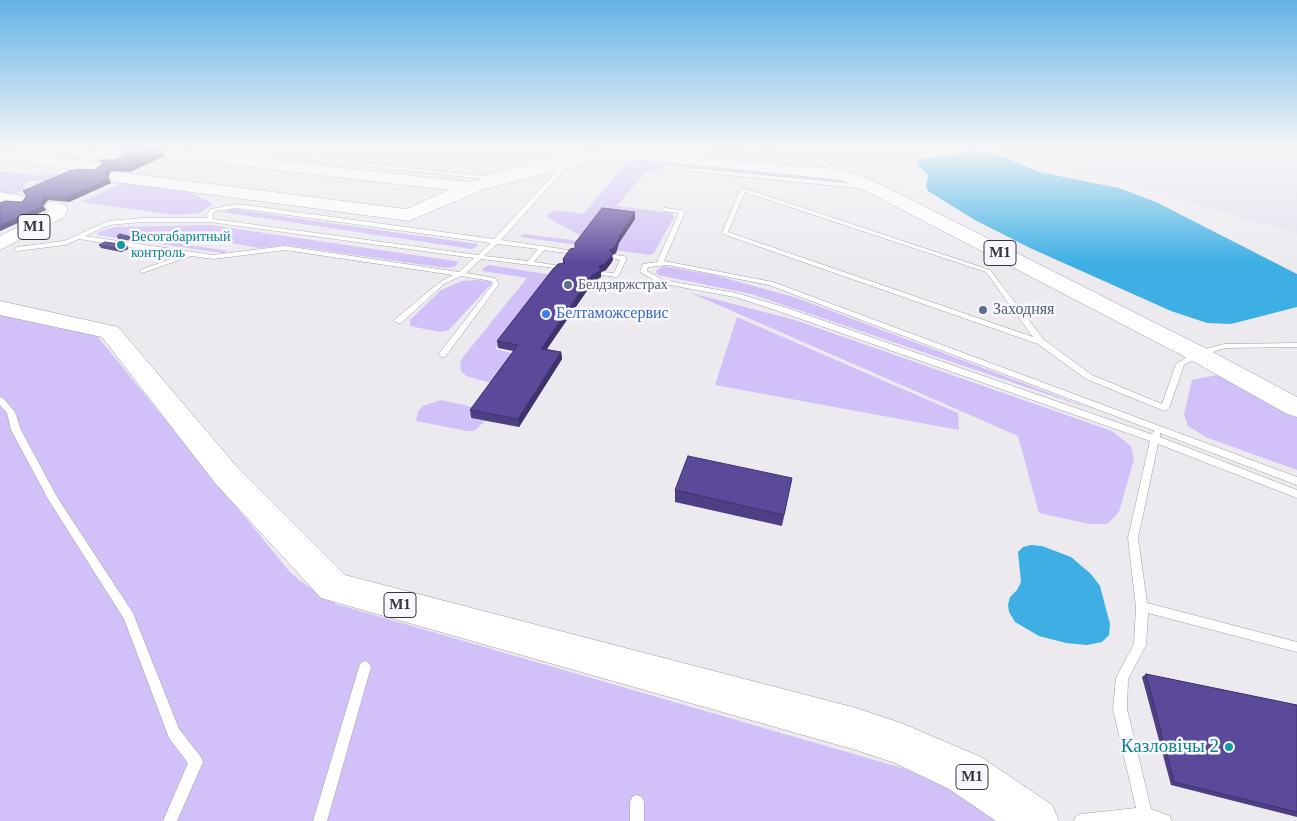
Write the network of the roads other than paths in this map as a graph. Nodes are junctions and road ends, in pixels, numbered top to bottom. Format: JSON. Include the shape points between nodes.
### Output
{"nodes":[{"id":1,"x":210,"y":187,"type":"edge"},
{"id":2,"x":355,"y":187,"type":"edge"},
{"id":3,"x":355,"y":187,"type":"edge"},
{"id":4,"x":355,"y":187,"type":"edge"},
{"id":5,"x":412,"y":187,"type":"edge"},
{"id":6,"x":477,"y":187,"type":"edge"},
{"id":7,"x":543,"y":187,"type":"edge"},
{"id":8,"x":867,"y":187,"type":"edge"},
{"id":9,"x":874,"y":188,"type":"joint"},
{"id":10,"x":224,"y":192,"type":"junction"},
{"id":11,"x":446,"y":197,"type":"junction"},
{"id":12,"x":237,"y":206,"type":"junction"},
{"id":13,"x":665,"y":210,"type":"dead end"},
{"id":14,"x":210,"y":220,"type":"junction"},
{"id":15,"x":386,"y":226,"type":"junction"},
{"id":16,"x":21,"y":230,"type":"edge"},
{"id":17,"x":78,"y":237,"type":"junction"},
{"id":18,"x":497,"y":240,"type":"junction"},
{"id":19,"x":543,"y":247,"type":"junction"},
{"id":20,"x":574,"y":252,"type":"edge"},
{"id":21,"x":190,"y":254,"type":"junction"},
{"id":22,"x":477,"y":257,"type":"junction"},
{"id":23,"x":614,"y":257,"type":"edge"},
{"id":24,"x":528,"y":264,"type":"junction"},
{"id":25,"x":660,"y":264,"type":"junction"},
{"id":26,"x":561,"y":268,"type":"edge"},
{"id":27,"x":142,"y":271,"type":"dead end"},
{"id":28,"x":461,"y":274,"type":"junction"},
{"id":29,"x":604,"y":274,"type":"edge"},
{"id":30,"x":0,"y":308,"type":"edge"},
{"id":31,"x":398,"y":321,"type":"dead end"},
{"id":32,"x":1041,"y":342,"type":"junction"},
{"id":33,"x":1297,"y":345,"type":"edge"},
{"id":34,"x":1198,"y":354,"type":"junction"},
{"id":35,"x":442,"y":355,"type":"dead end"},
{"id":36,"x":0,"y":400,"type":"edge"},
{"id":37,"x":1297,"y":408,"type":"edge"},
{"id":38,"x":1156,"y":434,"type":"junction"},
{"id":39,"x":1297,"y":482,"type":"edge"},
{"id":40,"x":1297,"y":494,"type":"edge"},
{"id":41,"x":1142,"y":607,"type":"junction"},
{"id":42,"x":1297,"y":647,"type":"edge"},
{"id":43,"x":365,"y":667,"type":"dead end"},
{"id":44,"x":638,"y":802,"type":"dead end"},
{"id":45,"x":1148,"y":818,"type":"edge"},
{"id":46,"x":170,"y":821,"type":"edge"},
{"id":47,"x":320,"y":821,"type":"edge"},
{"id":48,"x":637,"y":821,"type":"edge"},
{"id":49,"x":1036,"y":821,"type":"edge"},
{"id":50,"x":1081,"y":821,"type":"edge"},
{"id":51,"x":1165,"y":821,"type":"edge"}],
"edges":[{"from":1,"to":10,"type":"highway","number":"М1"},
{"from":2,"to":11,"type":"highway","number":"М1"},
{"from":3,"to":11,"type":"highway","number":"М1"},
{"from":4,"to":11,"type":"highway","number":"М1"},
{"from":5,"to":11,"type":"lane"},
{"from":6,"to":11,"type":"highway","number":"М1"},
{"from":7,"to":18,"type":"lane"},
{"from":8,"to":9,"type":"lane"},
{"from":9,"to":34,"type":"highway","number":"М1"},
{"from":10,"to":11,"type":"highway","number":"М1"},
{"from":10,"to":12,"type":"lane"},
{"from":11,"to":15,"type":"lane"},
{"from":12,"to":14,"type":"lane","via":[[213,210]]},
{"from":12,"to":15,"type":"lane"},
{"from":13,"to":25,"type":"lane","via":[[682,212]]},
{"from":14,"to":17,"type":"lane","via":[[108,223]]},
{"from":14,"to":22,"type":"lane"},
{"from":15,"to":18,"type":"lane"},
{"from":16,"to":17,"type":"lane","via":[[65,243]]},
{"from":17,"to":21,"type":"lane"},
{"from":18,"to":19,"type":"lane"},
{"from":18,"to":22,"type":"lane"},
{"from":19,"to":20,"type":"lane"},
{"from":19,"to":24,"type":"lane"},
{"from":21,"to":27,"type":"lane"},
{"from":21,"to":28,"type":"lane","via":[[213,257],[285,248]]},
{"from":22,"to":24,"type":"lane"},
{"from":22,"to":28,"type":"lane"},
{"from":23,"to":29,"type":"lane","via":[[624,258],[616,275]]},
{"from":24,"to":26,"type":"lane"},
{"from":25,"to":38,"type":"lane","via":[[771,283]]},
{"from":25,"to":38,"type":"lane","via":[[645,265],[643,272],[661,282],[736,295],[781,309]]},
{"from":28,"to":31,"type":"lane","via":[[442,283]]},
{"from":28,"to":35,"type":"lane","via":[[493,279],[496,284]]},
{"from":30,"to":49,"type":"highway","number":"М1","via":[[110,332],[226,475],[334,587],[893,741],[965,773]]},
{"from":32,"to":32,"type":"lane","via":[[725,233],[743,190],[988,271]]},
{"from":32,"to":34,"type":"lane","via":[[1089,377],[1165,408],[1180,364]]},
{"from":33,"to":34,"type":"lane","via":[[1224,346]]},
{"from":34,"to":37,"type":"highway","number":"М1"},
{"from":36,"to":46,"type":"lane","via":[[11,412],[16,430],[53,499],[129,617],[174,732],[196,762]]},
{"from":38,"to":39,"type":"lane"},
{"from":38,"to":40,"type":"lane"},
{"from":38,"to":41,"type":"lane","via":[[1133,538]]},
{"from":41,"to":42,"type":"lane"},
{"from":41,"to":45,"type":"lane","via":[[1140,645],[1122,678],[1120,709]]},
{"from":43,"to":47,"type":"lane"},
{"from":44,"to":48,"type":"lane"},
{"from":45,"to":50,"type":"lane"},
{"from":45,"to":51,"type":"lane"}]}
